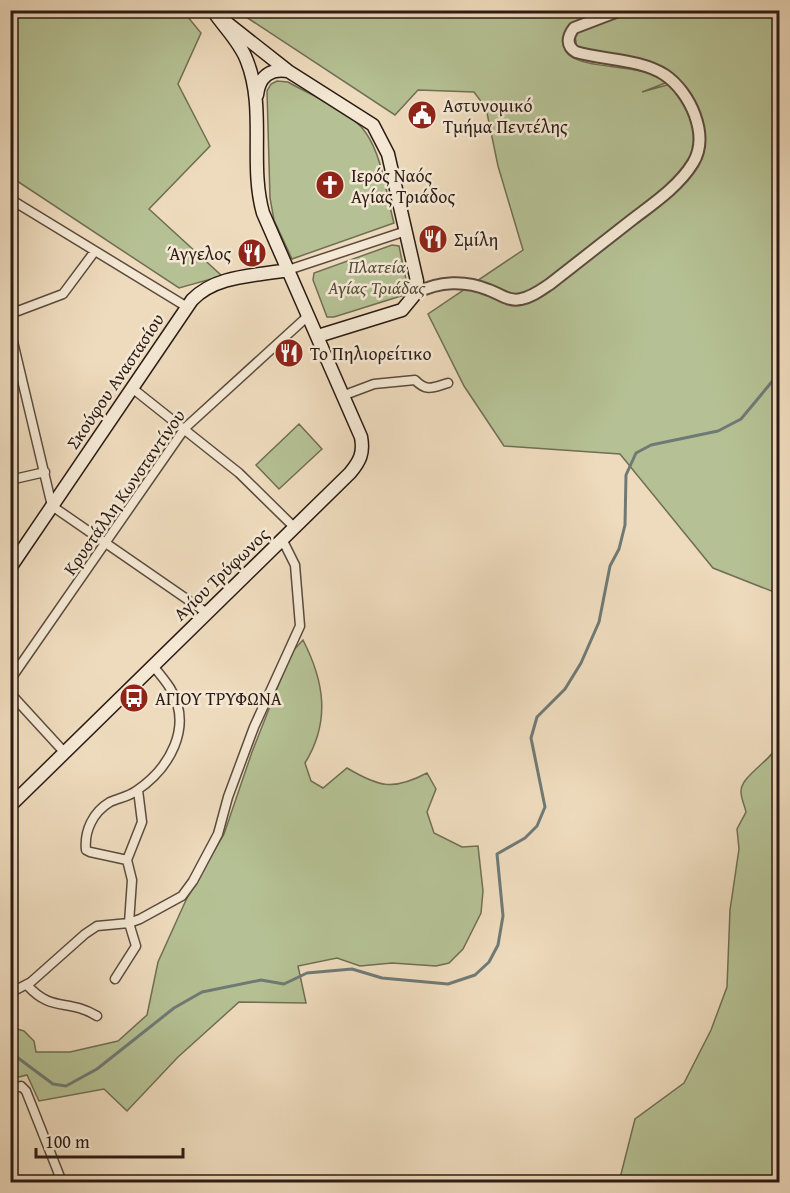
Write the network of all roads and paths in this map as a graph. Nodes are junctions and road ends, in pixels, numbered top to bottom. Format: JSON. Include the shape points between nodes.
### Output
{"nodes":[{"id":1,"x":621,"y":10,"type":"edge"},
{"id":2,"x":214,"y":13,"type":"edge"},
{"id":3,"x":288,"y":71,"type":"junction"},
{"id":4,"x":255,"y":106,"type":"junction"},
{"id":5,"x":10,"y":199,"type":"edge"},
{"id":6,"x":406,"y":231,"type":"junction"},
{"id":7,"x":96,"y":251,"type":"junction"},
{"id":8,"x":288,"y":270,"type":"junction"},
{"id":9,"x":416,"y":293,"type":"junction"},
{"id":10,"x":187,"y":307,"type":"junction"},
{"id":11,"x":10,"y":314,"type":"edge"},
{"id":12,"x":309,"y":315,"type":"junction"},
{"id":13,"x":10,"y":329,"type":"edge"},
{"id":14,"x":318,"y":336,"type":"junction"},
{"id":15,"x":448,"y":383,"type":"dead end"},
{"id":16,"x":132,"y":388,"type":"junction"},
{"id":17,"x":342,"y":396,"type":"junction"},
{"id":18,"x":185,"y":428,"type":"junction"},
{"id":19,"x":45,"y":472,"type":"junction"},
{"id":20,"x":10,"y":480,"type":"edge"},
{"id":21,"x":52,"y":506,"type":"junction"},
{"id":22,"x":294,"y":527,"type":"junction"},
{"id":23,"x":282,"y":539,"type":"junction"},
{"id":24,"x":105,"y":545,"type":"junction"},
{"id":25,"x":10,"y":568,"type":"edge"},
{"id":26,"x":207,"y":613,"type":"junction"},
{"id":27,"x":153,"y":666,"type":"junction"},
{"id":28,"x":10,"y":680,"type":"edge"},
{"id":29,"x":10,"y":693,"type":"edge"},
{"id":30,"x":65,"y":753,"type":"junction"},
{"id":31,"x":138,"y":790,"type":"junction"},
{"id":32,"x":10,"y":806,"type":"edge"},
{"id":33,"x":127,"y":860,"type":"junction"},
{"id":34,"x":129,"y":923,"type":"junction"},
{"id":35,"x":115,"y":979,"type":"dead end"},
{"id":36,"x":27,"y":985,"type":"junction"},
{"id":37,"x":10,"y":993,"type":"edge"},
{"id":38,"x":97,"y":1016,"type":"dead end"},
{"id":39,"x":10,"y":1089,"type":"edge"},
{"id":40,"x":62,"y":1182,"type":"edge"}],
"edges":[{"from":1,"to":9,"type":"street","via":[[574,28],[568,38],[570,46],[586,55],[666,76],[685,95],[694,114],[700,137],[692,164],[666,193],[531,296],[512,299],[450,282]]},
{"from":2,"to":3,"type":"main road"},
{"from":2,"to":4,"type":"main road","via":[[247,59]]},
{"from":3,"to":4,"type":"main road","via":[[273,70],[263,77]]},
{"from":3,"to":6,"type":"main road","via":[[373,125],[388,154]]},
{"from":4,"to":8,"type":"main road","via":[[259,197]]},
{"from":5,"to":7,"type":"street"},
{"from":6,"to":8,"type":"street"},
{"from":6,"to":9,"type":"main road"},
{"from":7,"to":10,"type":"street"},
{"from":7,"to":11,"type":"street","via":[[63,294]]},
{"from":8,"to":10,"type":"main road","name":"Σκούφου Αναστασίου","via":[[214,283],[201,290]]},
{"from":8,"to":12,"type":"main road"},
{"from":9,"to":14,"type":"main road","via":[[402,310]]},
{"from":10,"to":16,"type":"main road","name":"Σκούφου Αναστασίου"},
{"from":12,"to":14,"type":"main road"},
{"from":12,"to":18,"type":"street","name":"Κρυστάλλη Κωνσταντίνου"},
{"from":13,"to":19,"type":"street"},
{"from":14,"to":17,"type":"main road","name":"Αγίου Τρύφωνος"},
{"from":15,"to":17,"type":"street","via":[[426,388],[415,380],[374,384]]},
{"from":16,"to":18,"type":"street"},
{"from":16,"to":21,"type":"main road","name":"Σκούφου Αναστασίου"},
{"from":17,"to":22,"type":"main road","name":"Αγίου Τρύφωνος","via":[[361,437],[360,460]]},
{"from":18,"to":22,"type":"street"},
{"from":18,"to":24,"type":"street","name":"Κρυστάλλη Κωνσταντίνου"},
{"from":19,"to":20,"type":"street"},
{"from":19,"to":21,"type":"street"},
{"from":21,"to":24,"type":"street"},
{"from":21,"to":25,"type":"main road","name":"Σκούφου Αναστασίου"},
{"from":22,"to":23,"type":"main road","name":"Αγίου Τρύφωνος"},
{"from":23,"to":26,"type":"main road","name":"Αγίου Τρύφωνος"},
{"from":23,"to":34,"type":"street","via":[[295,565],[300,626],[254,727],[219,834],[182,896]]},
{"from":24,"to":26,"type":"street"},
{"from":24,"to":28,"type":"street","name":"Κρυστάλλη Κωνσταντίνου"},
{"from":26,"to":27,"type":"main road","name":"Αγίου Τρύφωνος"},
{"from":27,"to":30,"type":"main road","name":"Αγίου Τρύφωνος"},
{"from":27,"to":31,"type":"street","via":[[171,689],[180,722],[174,752]]},
{"from":29,"to":30,"type":"street"},
{"from":30,"to":32,"type":"main road","name":"Αγίου Τρύφωνος"},
{"from":31,"to":33,"type":"street","via":[[142,822]]},
{"from":31,"to":33,"type":"street","via":[[100,810],[87,831],[86,846],[90,852]]},
{"from":33,"to":34,"type":"street","via":[[132,880]]},
{"from":34,"to":35,"type":"street","via":[[136,946]]},
{"from":34,"to":36,"type":"street","via":[[97,926],[85,933]]},
{"from":36,"to":37,"type":"street"},
{"from":36,"to":38,"type":"street","via":[[48,1003],[72,1005]]},
{"from":39,"to":40,"type":"street","via":[[21,1086],[26,1091]]}]}
